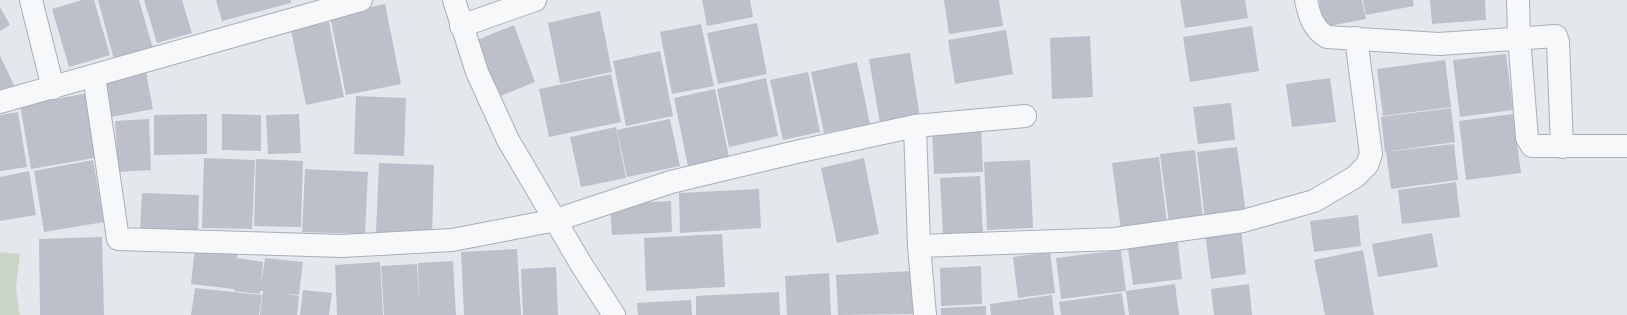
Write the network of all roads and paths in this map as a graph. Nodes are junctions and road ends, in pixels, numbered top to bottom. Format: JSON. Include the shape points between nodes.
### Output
{"nodes":[{"id":1,"x":31,"y":0,"type":"edge"},
{"id":2,"x":361,"y":0,"type":"edge"},
{"id":3,"x":454,"y":0,"type":"edge"},
{"id":4,"x":535,"y":0,"type":"edge"},
{"id":5,"x":1306,"y":0,"type":"edge"},
{"id":6,"x":1518,"y":0,"type":"edge"},
{"id":7,"x":461,"y":26,"type":"junction"},
{"id":8,"x":1519,"y":37,"type":"junction"},
{"id":9,"x":1356,"y":38,"type":"junction"},
{"id":10,"x":94,"y":76,"type":"junction"},
{"id":11,"x":53,"y":88,"type":"junction"},
{"id":12,"x":0,"y":102,"type":"edge"},
{"id":13,"x":1025,"y":116,"type":"dead end"},
{"id":14,"x":915,"y":126,"type":"junction"},
{"id":15,"x":1562,"y":146,"type":"junction"},
{"id":16,"x":1627,"y":146,"type":"edge"},
{"id":17,"x":556,"y":220,"type":"junction"},
{"id":18,"x":919,"y":246,"type":"junction"},
{"id":19,"x":614,"y":315,"type":"edge"},
{"id":20,"x":925,"y":315,"type":"edge"}],
"edges":[{"from":1,"to":11,"type":"street"},
{"from":2,"to":10,"type":"street"},
{"from":3,"to":7,"type":"street"},
{"from":4,"to":7,"type":"street"},
{"from":5,"to":9,"type":"street","via":[[1309,14],[1319,32],[1326,36]]},
{"from":6,"to":8,"type":"street"},
{"from":7,"to":17,"type":"street","via":[[477,72],[508,140]]},
{"from":8,"to":9,"type":"street","via":[[1439,44]]},
{"from":8,"to":15,"type":"street","via":[[1528,141],[1532,146]]},
{"from":8,"to":15,"type":"street","via":[[1554,35],[1558,39]]},
{"from":9,"to":18,"type":"street","via":[[1371,154],[1367,165],[1355,177],[1314,201],[1243,222],[1115,239]]},
{"from":10,"to":11,"type":"street"},
{"from":10,"to":17,"type":"street","via":[[118,239],[342,246],[452,240]]},
{"from":11,"to":12,"type":"street"},
{"from":13,"to":14,"type":"street"},
{"from":14,"to":17,"type":"street","via":[[672,182]]},
{"from":14,"to":18,"type":"street"},
{"from":15,"to":16,"type":"street"},
{"from":17,"to":19,"type":"street"},
{"from":18,"to":20,"type":"street"}]}
